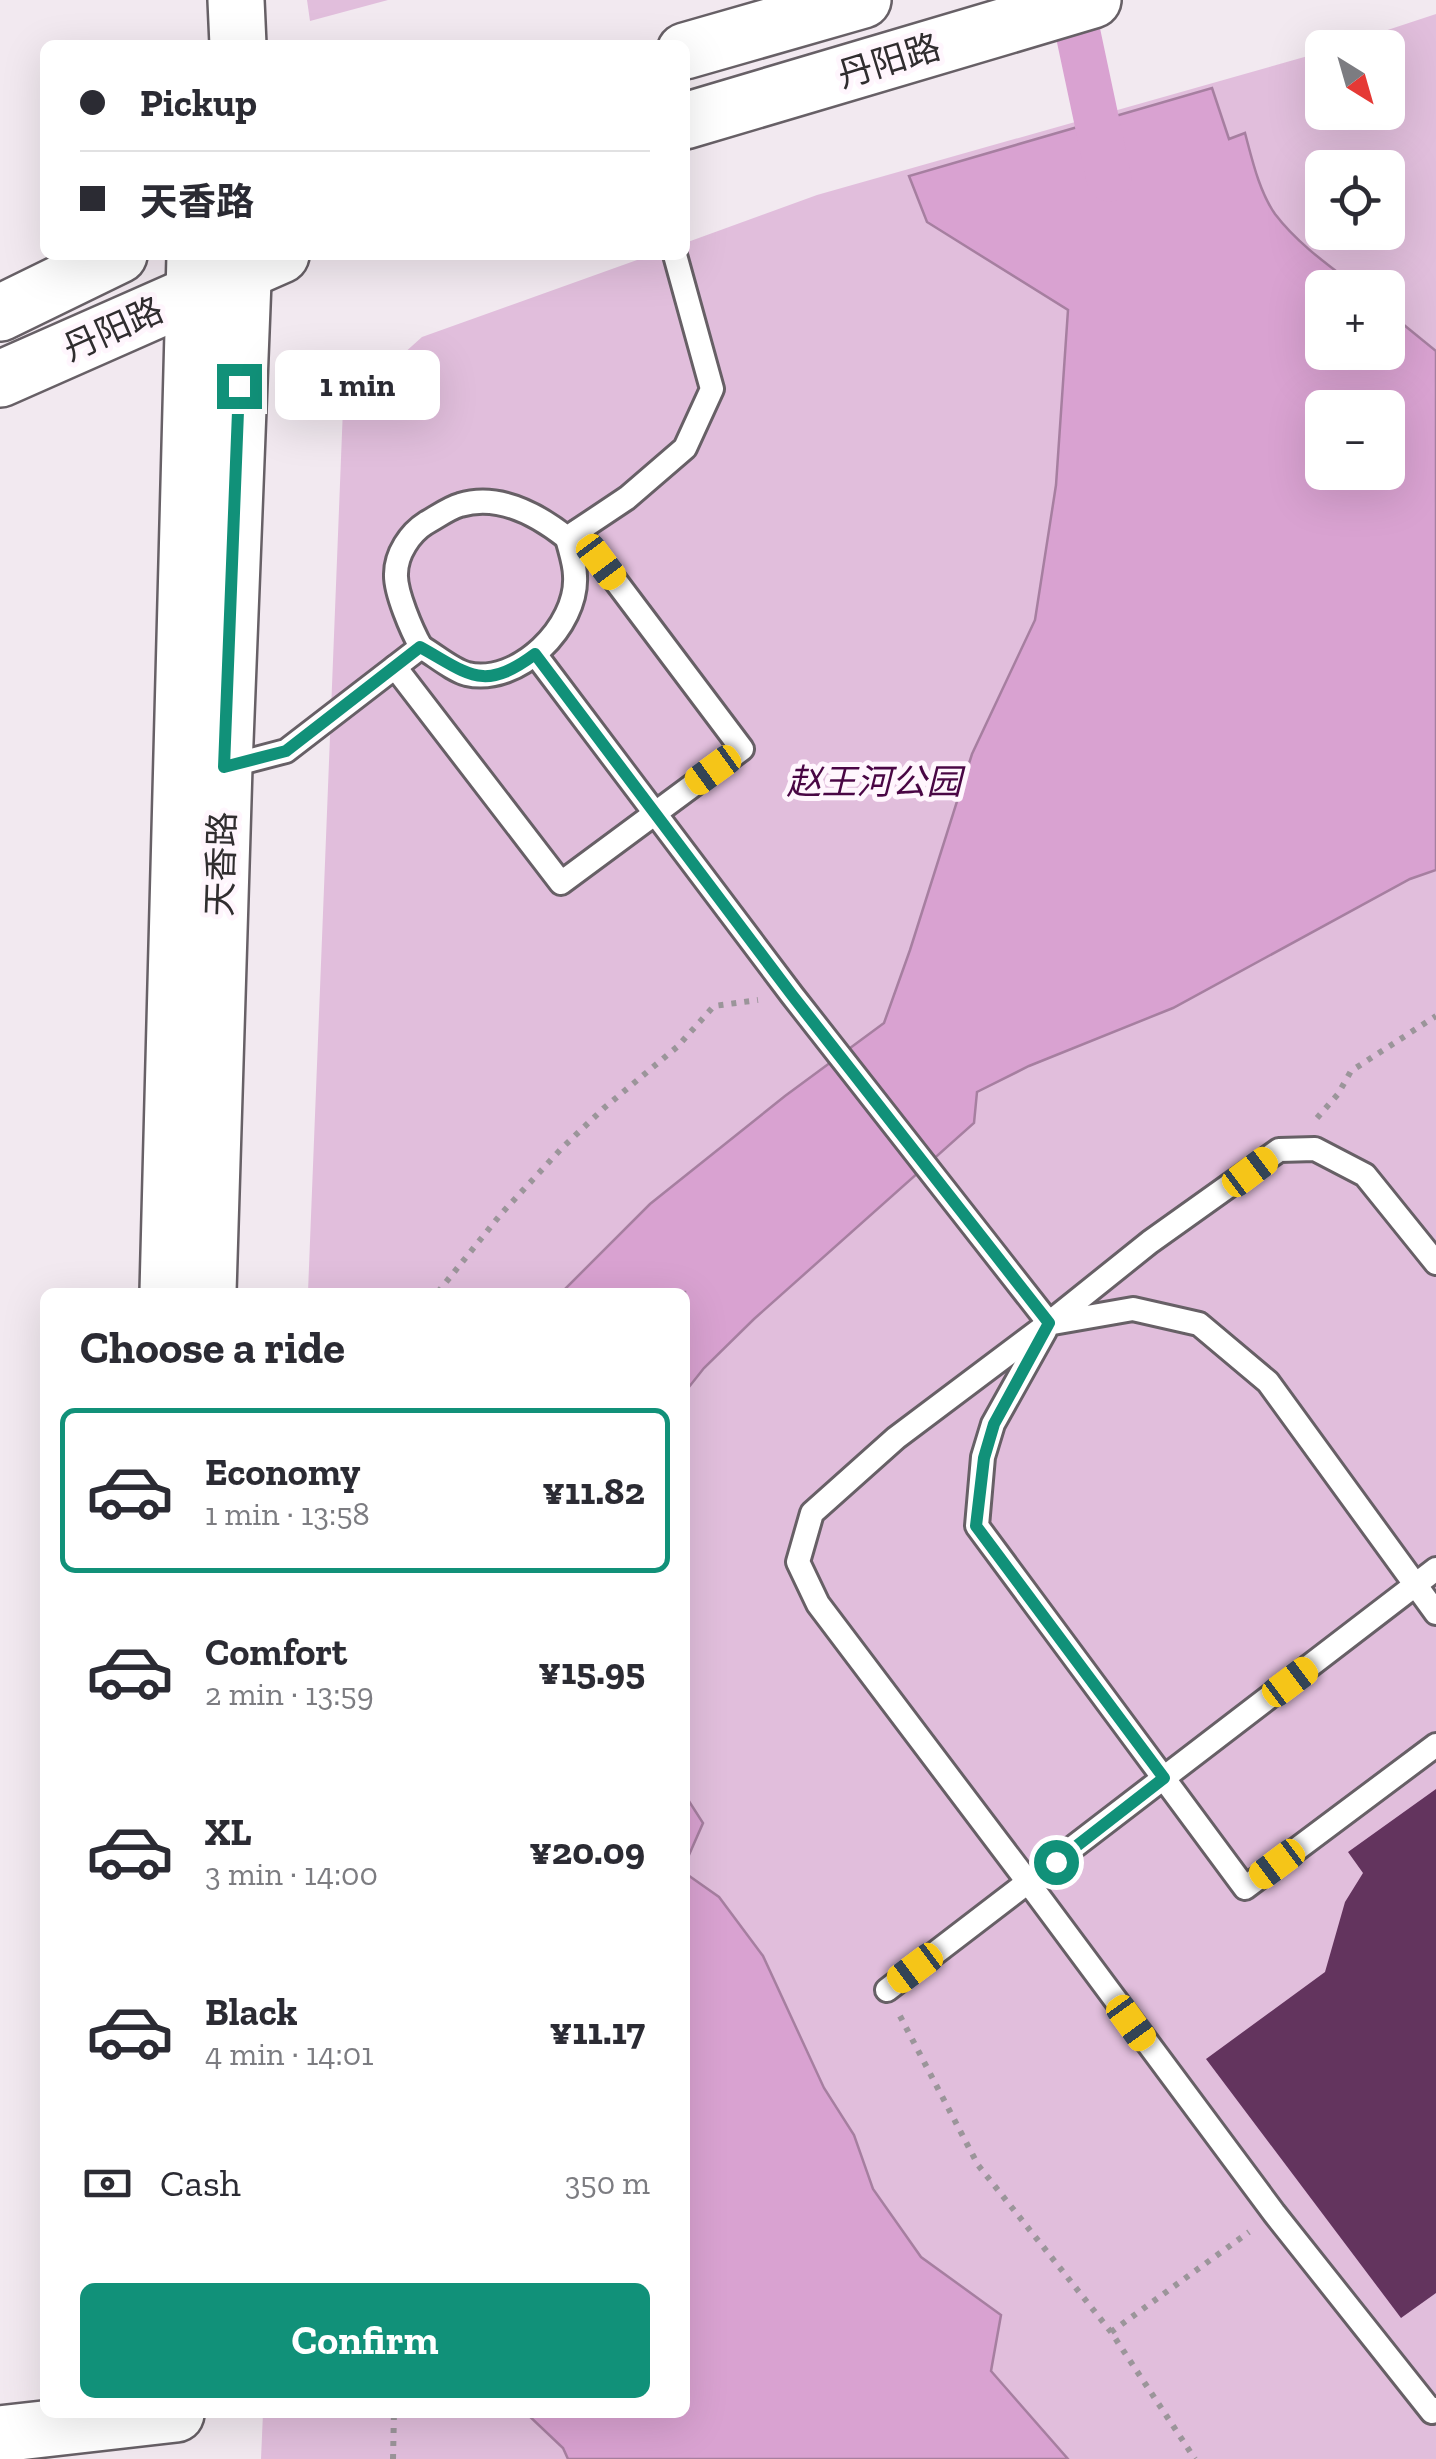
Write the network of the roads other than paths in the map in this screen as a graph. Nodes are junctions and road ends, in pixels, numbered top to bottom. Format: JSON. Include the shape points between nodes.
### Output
{"nodes":[{"id":1,"x":236,"y":0,"type":"edge"},
{"id":2,"x":863,"y":0,"type":"edge"},
{"id":3,"x":1093,"y":0,"type":"edge"},
{"id":4,"x":238,"y":40,"type":"edge"},
{"id":5,"x":690,"y":50,"type":"edge"},
{"id":6,"x":690,"y":120,"type":"edge"},
{"id":7,"x":108,"y":260,"type":"edge"},
{"id":8,"x":676,"y":260,"type":"edge"},
{"id":9,"x":232,"y":266,"type":"edge"},
{"id":10,"x":0,"y":312,"type":"edge"},
{"id":11,"x":0,"y":378,"type":"edge"},
{"id":12,"x":572,"y":535,"type":"junction"},
{"id":13,"x":420,"y":647,"type":"junction"},
{"id":14,"x":535,"y":654,"type":"junction"},
{"id":15,"x":395,"y":667,"type":"junction"},
{"id":16,"x":224,"y":767,"type":"junction"},
{"id":17,"x":655,"y":813,"type":"junction"},
{"id":18,"x":1436,"y":1264,"type":"edge"},
{"id":19,"x":168,"y":1288,"type":"edge"},
{"id":20,"x":208,"y":1288,"type":"edge"},
{"id":21,"x":1049,"y":1323,"type":"junction"},
{"id":22,"x":1436,"y":1570,"type":"edge"},
{"id":23,"x":1416,"y":1585,"type":"junction"},
{"id":24,"x":1436,"y":1612,"type":"edge"},
{"id":25,"x":1436,"y":1745,"type":"edge"},
{"id":26,"x":1164,"y":1778,"type":"junction"},
{"id":27,"x":1028,"y":1882,"type":"junction"},
{"id":28,"x":887,"y":1990,"type":"road end"},
{"id":29,"x":1436,"y":2408,"type":"edge"},
{"id":30,"x":156,"y":2429,"type":"edge"},
{"id":31,"x":0,"y":2434,"type":"edge"}],
"edges":[{"from":1,"to":4,"type":"main road"},
{"from":2,"to":5,"type":"main road","name":"丹阳路"},
{"from":3,"to":6,"type":"main road","name":"丹阳路"},
{"from":7,"to":10,"type":"main road","name":"丹阳路"},
{"from":8,"to":12,"type":"lane","via":[[712,389],[685,448]]},
{"from":9,"to":11,"type":"main road","name":"丹阳路"},
{"from":9,"to":16,"type":"main road","name":"天香路"},
{"from":9,"to":19,"type":"main road","name":"天香路"},
{"from":12,"to":13,"type":"lane","via":[[529,513],[480,501],[458,505],[415,530],[395,576]]},
{"from":12,"to":14,"type":"lane","via":[[576,578],[568,611]]},
{"from":12,"to":17,"type":"lane","via":[[742,749]]},
{"from":13,"to":14,"type":"lane","via":[[463,674],[488,677]]},
{"from":13,"to":15,"type":"lane"},
{"from":14,"to":17,"type":"lane"},
{"from":15,"to":16,"type":"lane","via":[[286,751]]},
{"from":15,"to":17,"type":"lane","via":[[561,883]]},
{"from":16,"to":20,"type":"main road","name":"天香路"},
{"from":17,"to":21,"type":"lane"},
{"from":18,"to":21,"type":"lane","via":[[1365,1176],[1315,1149],[1279,1150]]},
{"from":21,"to":23,"type":"lane","via":[[1133,1308],[1199,1324],[1268,1382]]},
{"from":21,"to":26,"type":"lane","via":[[994,1424],[976,1526]]},
{"from":21,"to":27,"type":"lane","via":[[896,1438],[812,1512],[798,1562],[818,1604]]},
{"from":22,"to":23,"type":"lane"},
{"from":23,"to":24,"type":"lane"},
{"from":23,"to":26,"type":"lane"},
{"from":25,"to":26,"type":"lane","via":[[1245,1888]]},
{"from":26,"to":27,"type":"lane"},
{"from":27,"to":28,"type":"lane"},
{"from":27,"to":29,"type":"lane","via":[[1274,2213],[1432,2412]]},
{"from":30,"to":31,"type":"main road"}]}
